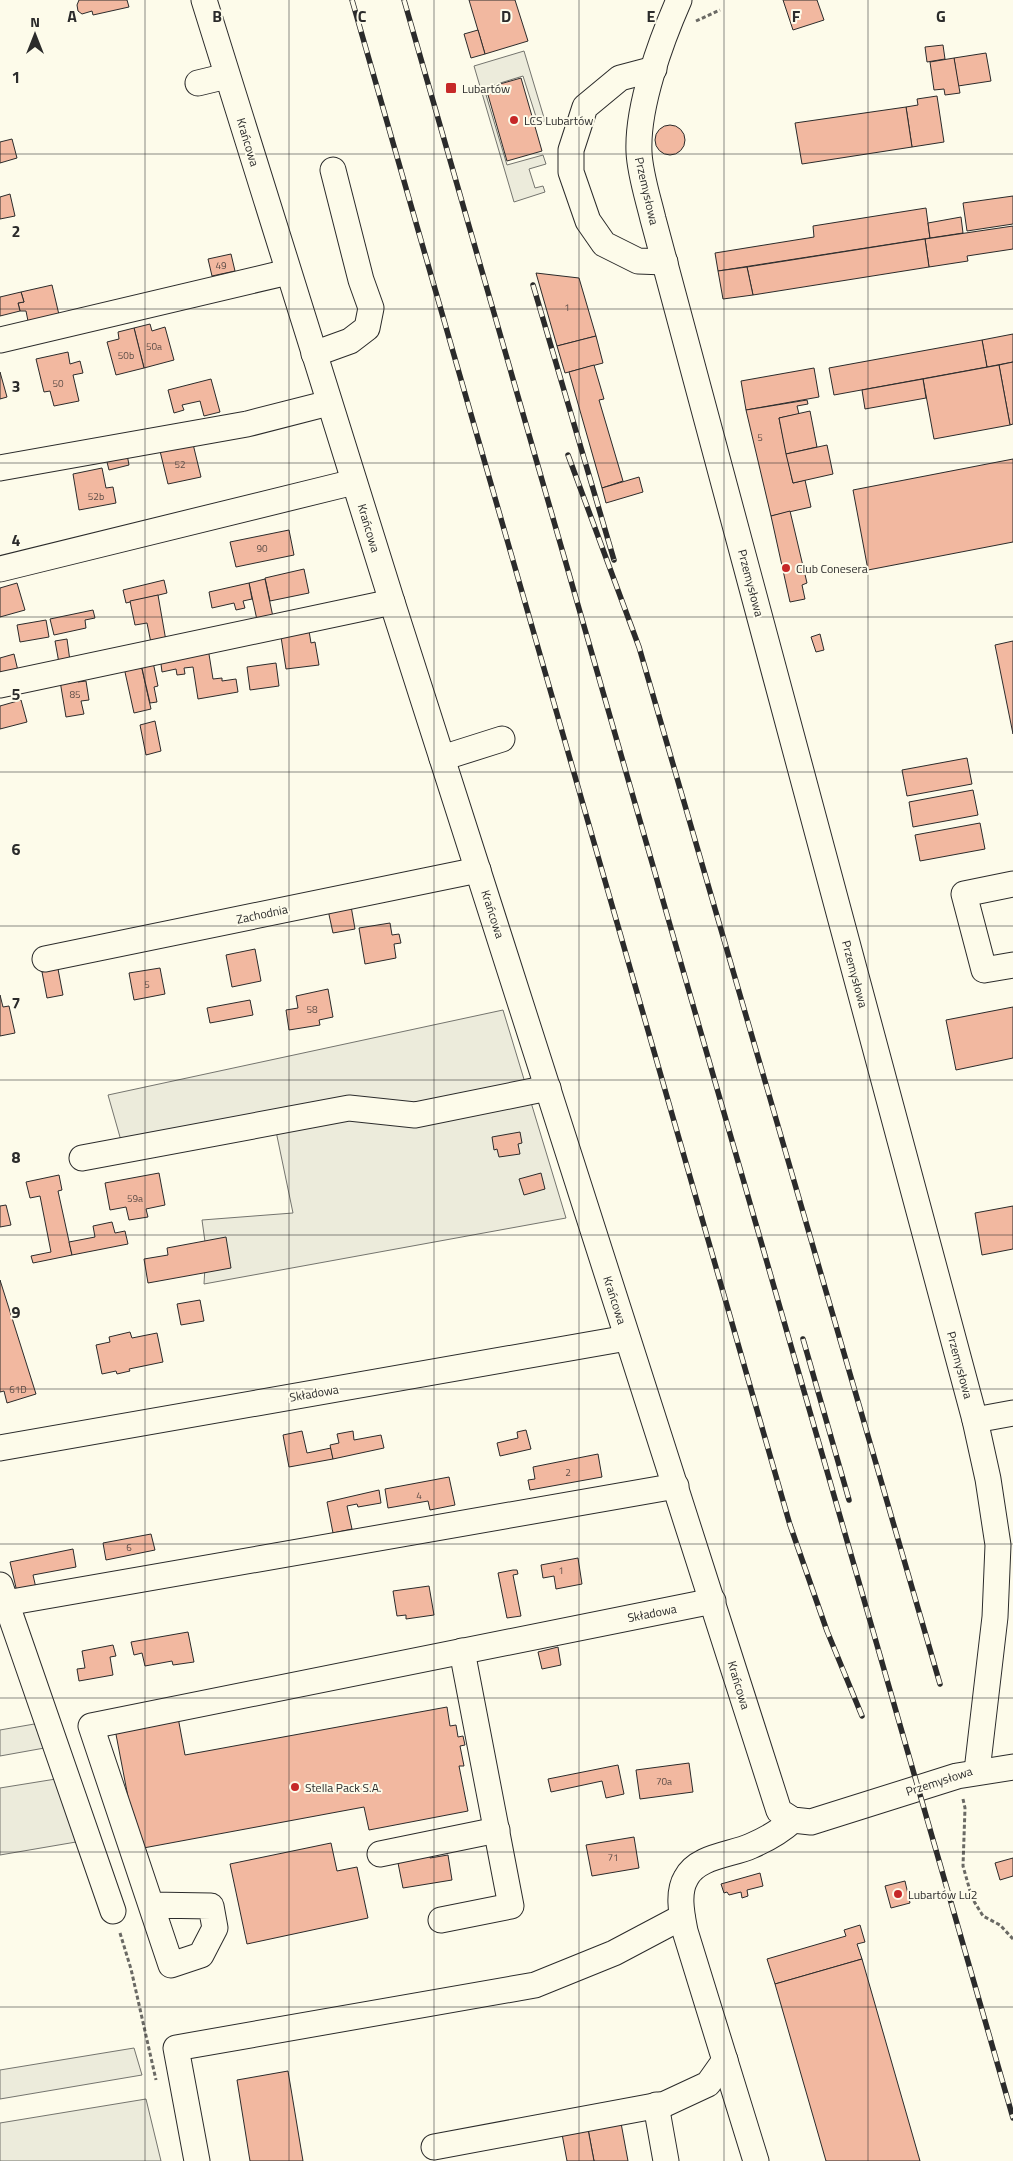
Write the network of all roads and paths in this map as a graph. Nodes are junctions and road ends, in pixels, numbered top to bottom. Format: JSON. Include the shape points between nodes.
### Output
{"nodes":[{"id":1,"x":204,"y":0,"type":"edge"},
{"id":2,"x":679,"y":0,"type":"edge"},
{"id":3,"x":654,"y":69,"type":"junction"},
{"id":4,"x":227,"y":76,"type":"junction"},
{"id":5,"x":198,"y":83,"type":"dead end"},
{"id":6,"x":333,"y":170,"type":"dead end"},
{"id":7,"x":664,"y":262,"type":"junction"},
{"id":8,"x":288,"y":272,"type":"junction"},
{"id":9,"x":0,"y":340,"type":"edge"},
{"id":10,"x":314,"y":354,"type":"junction"},
{"id":11,"x":329,"y":403,"type":"junction"},
{"id":12,"x":0,"y":468,"type":"edge"},
{"id":13,"x":354,"y":482,"type":"junction"},
{"id":14,"x":0,"y":569,"type":"edge"},
{"id":15,"x":392,"y":602,"type":"junction"},
{"id":16,"x":0,"y":686,"type":"edge"},
{"id":17,"x":502,"y":739,"type":"dead end"},
{"id":18,"x":442,"y":758,"type":"junction"},
{"id":19,"x":478,"y":870,"type":"junction"},
{"id":20,"x":1013,"y":884,"type":"edge"},
{"id":21,"x":45,"y":959,"type":"dead end"},
{"id":22,"x":1013,"y":965,"type":"edge"},
{"id":23,"x":548,"y":1088,"type":"junction"},
{"id":24,"x":82,"y":1158,"type":"dead end"},
{"id":25,"x":628,"y":1338,"type":"junction"},
{"id":26,"x":1013,"y":1413,"type":"edge"},
{"id":27,"x":975,"y":1420,"type":"junction"},
{"id":28,"x":0,"y":1448,"type":"edge"},
{"id":29,"x":676,"y":1486,"type":"junction"},
{"id":30,"x":3,"y":1594,"type":"edge"},
{"id":31,"x":713,"y":1601,"type":"junction"},
{"id":32,"x":462,"y":1651,"type":"junction"},
{"id":33,"x":1013,"y":1767,"type":"edge"},
{"id":34,"x":967,"y":1774,"type":"junction"},
{"id":35,"x":793,"y":1820,"type":"junction"},
{"id":36,"x":497,"y":1830,"type":"junction"},
{"id":37,"x":380,"y":1854,"type":"dead end"},
{"id":38,"x":151,"y":1905,"type":"dead end"},
{"id":39,"x":113,"y":1911,"type":"joint"},
{"id":40,"x":682,"y":1917,"type":"junction"},
{"id":41,"x":442,"y":1920,"type":"dead end"},
{"id":42,"x":1013,"y":1939,"type":"edge"},
{"id":43,"x":725,"y":2060,"type":"junction"},
{"id":44,"x":158,"y":2090,"type":"dead end"},
{"id":45,"x":656,"y":2105,"type":"junction"},
{"id":46,"x":434,"y":2147,"type":"dead end"},
{"id":47,"x":197,"y":2161,"type":"edge"},
{"id":48,"x":666,"y":2161,"type":"edge"},
{"id":49,"x":756,"y":2161,"type":"edge"}],
"edges":[{"from":1,"to":4,"type":"street","name":"Krańcowa"},
{"from":2,"to":3,"type":"street","name":"Przemysłowa"},
{"from":3,"to":7,"type":"street","name":"Przemysłowa","via":[[639,135],[639,154]]},
{"from":3,"to":7,"type":"street","via":[[620,78],[585,107],[571,150],[572,172],[588,221],[604,244],[638,260]]},
{"from":4,"to":5,"type":"street"},
{"from":4,"to":8,"type":"street","name":"Krańcowa"},
{"from":6,"to":10,"type":"street","via":[[371,308],[367,328],[350,341]]},
{"from":7,"to":27,"type":"street","name":"Przemysłowa"},
{"from":8,"to":9,"type":"street"},
{"from":8,"to":10,"type":"street","name":"Krańcowa"},
{"from":10,"to":11,"type":"street","name":"Krańcowa"},
{"from":11,"to":12,"type":"street","via":[[247,424]]},
{"from":11,"to":13,"type":"street","name":"Krańcowa"},
{"from":13,"to":14,"type":"street"},
{"from":13,"to":15,"type":"street","name":"Krańcowa"},
{"from":15,"to":16,"type":"street"},
{"from":15,"to":18,"type":"street","name":"Krańcowa"},
{"from":17,"to":18,"type":"street"},
{"from":18,"to":19,"type":"street","name":"Krańcowa"},
{"from":19,"to":21,"type":"street","name":"Zachodnia"},
{"from":19,"to":23,"type":"street","name":"Krańcowa"},
{"from":20,"to":22,"type":"street","via":[[964,894],[984,970]]},
{"from":23,"to":24,"type":"street","via":[[415,1115],[349,1108]]},
{"from":23,"to":25,"type":"street","name":"Krańcowa"},
{"from":25,"to":28,"type":"street","name":"Składowa"},
{"from":25,"to":29,"type":"street","name":"Krańcowa"},
{"from":26,"to":27,"type":"street"},
{"from":27,"to":34,"type":"street","name":"Przemysłowa","via":[[998,1545],[996,1617]]},
{"from":29,"to":30,"type":"street"},
{"from":29,"to":31,"type":"street","name":"Krańcowa"},
{"from":30,"to":39,"type":"street"},
{"from":31,"to":32,"type":"street","name":"Składowa"},
{"from":31,"to":35,"type":"street","name":"Krańcowa","via":[[779,1811]]},
{"from":32,"to":36,"type":"street"},
{"from":32,"to":38,"type":"street","name":"Składowa","via":[[91,1726]]},
{"from":33,"to":34,"type":"street"},
{"from":34,"to":35,"type":"street","name":"Przemysłowa","via":[[811,1822]]},
{"from":34,"to":42,"type":"path","via":[[963,1866],[972,1898],[983,1916],[1000,1925]]},
{"from":35,"to":40,"type":"street","via":[[778,1834],[696,1867],[686,1877]]},
{"from":36,"to":37,"type":"street"},
{"from":36,"to":41,"type":"street","via":[[511,1906]]},
{"from":39,"to":44,"type":"path","via":[[131,1969]]},
{"from":40,"to":43,"type":"street"},
{"from":40,"to":47,"type":"street","via":[[614,1953],[535,1985],[176,2048]]},
{"from":43,"to":45,"type":"street","via":[[708,2084]]},
{"from":43,"to":49,"type":"street"},
{"from":45,"to":46,"type":"street"},
{"from":45,"to":48,"type":"street"}]}
